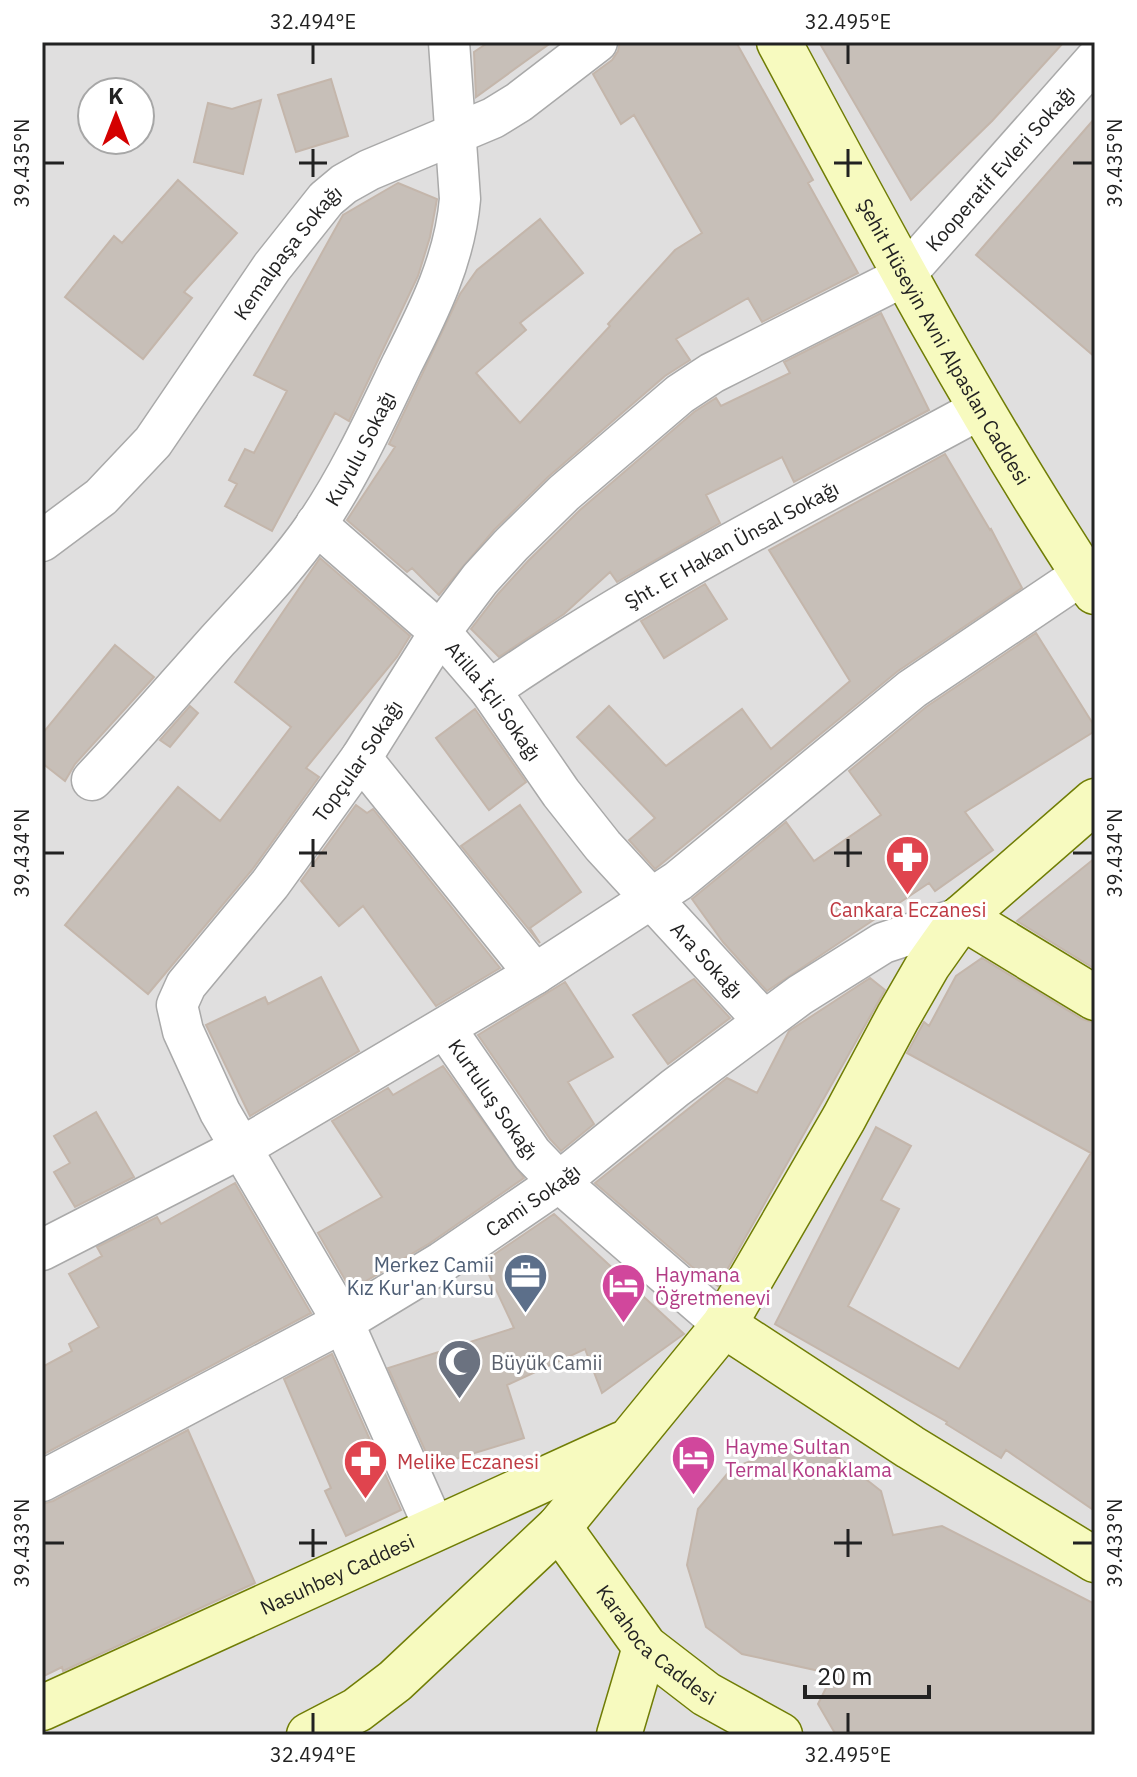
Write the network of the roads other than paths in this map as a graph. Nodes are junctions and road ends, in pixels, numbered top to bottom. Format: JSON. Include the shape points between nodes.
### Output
{"nodes":[{"id":1,"x":449,"y":42,"type":"edge"},
{"id":2,"x":597,"y":42,"type":"edge"},
{"id":3,"x":779,"y":42,"type":"edge"},
{"id":4,"x":1095,"y":60,"type":"edge"},
{"id":5,"x":456,"y":135,"type":"junction"},
{"id":6,"x":904,"y":276,"type":"junction"},
{"id":7,"x":980,"y":409,"type":"junction"},
{"id":8,"x":316,"y":524,"type":"junction"},
{"id":9,"x":42,"y":541,"type":"edge"},
{"id":10,"x":1089,"y":583,"type":"edge"},
{"id":11,"x":440,"y":632,"type":"junction"},
{"id":12,"x":490,"y":690,"type":"junction"},
{"id":13,"x":361,"y":758,"type":"junction"},
{"id":14,"x":92,"y":780,"type":"dead end"},
{"id":15,"x":1095,"y":801,"type":"edge"},
{"id":16,"x":650,"y":899,"type":"junction"},
{"id":17,"x":962,"y":917,"type":"junction"},
{"id":18,"x":535,"y":974,"type":"junction"},
{"id":19,"x":1095,"y":998,"type":"edge"},
{"id":20,"x":764,"y":1021,"type":"junction"},
{"id":21,"x":445,"y":1028,"type":"junction"},
{"id":22,"x":241,"y":1148,"type":"junction"},
{"id":23,"x":559,"y":1182,"type":"junction"},
{"id":24,"x":42,"y":1250,"type":"edge"},
{"id":25,"x":343,"y":1322,"type":"junction"},
{"id":26,"x":724,"y":1325,"type":"junction"},
{"id":27,"x":633,"y":1439,"type":"junction"},
{"id":28,"x":42,"y":1481,"type":"edge"},
{"id":29,"x":559,"y":1527,"type":"junction"},
{"id":30,"x":435,"y":1529,"type":"junction"},
{"id":31,"x":1095,"y":1560,"type":"edge"},
{"id":32,"x":645,"y":1647,"type":"junction"},
{"id":33,"x":42,"y":1708,"type":"edge"},
{"id":34,"x":309,"y":1735,"type":"edge"},
{"id":35,"x":619,"y":1735,"type":"edge"},
{"id":36,"x":780,"y":1735,"type":"edge"}],
"edges":[{"from":1,"to":5,"type":"street","name":"Kuyulu Sokağı"},
{"from":2,"to":5,"type":"street","name":"Kemalpaşa Sokağı","via":[[519,102]]},
{"from":3,"to":6,"type":"street","name":"Şehit Hüseyin Avni Alpaslan Caddesi"},
{"from":4,"to":6,"type":"street","name":"Kooperatif Evleri Sokağı"},
{"from":5,"to":8,"type":"street","name":"Kuyulu Sokağı","via":[[459,211],[443,277],[373,424]]},
{"from":5,"to":9,"type":"street","name":"Kemalpaşa Sokağı","via":[[369,170],[326,199],[272,267],[153,442],[101,497]]},
{"from":6,"to":7,"type":"street","name":"Şehit Hüseyin Avni Alpaslan Caddesi"},
{"from":6,"to":11,"type":"street","name":"Topçular Sokağı","via":[[680,394],[511,545]]},
{"from":7,"to":10,"type":"street","name":"Şehit Hüseyin Avni Alpaslan Caddesi"},
{"from":7,"to":12,"type":"street","name":"Şht. Er Hakan Ünsal Sokağı","via":[[669,578]]},
{"from":8,"to":11,"type":"street","name":"Atilla İçli Sokağı"},
{"from":8,"to":14,"type":"street","name":"Kuyulu Sokağı"},
{"from":10,"to":16,"type":"street","via":[[912,689]]},
{"from":11,"to":12,"type":"street","name":"Atilla İçli Sokağı"},
{"from":11,"to":13,"type":"street","name":"Topçular Sokağı"},
{"from":12,"to":16,"type":"street","name":"Atilla İçli Sokağı","via":[[561,793]]},
{"from":13,"to":18,"type":"street"},
{"from":13,"to":22,"type":"street","name":"Topçular Sokağı","via":[[270,884],[186,985],[177,1005],[183,1031]]},
{"from":15,"to":17,"type":"street"},
{"from":16,"to":18,"type":"street"},
{"from":16,"to":20,"type":"street","name":"Ara Sokağı"},
{"from":17,"to":19,"type":"street"},
{"from":17,"to":20,"type":"street","name":"Cami Sokağı","via":[[883,943]]},
{"from":17,"to":26,"type":"street","via":[[928,965]]},
{"from":18,"to":21,"type":"street"},
{"from":20,"to":23,"type":"street","name":"Cami Sokağı"},
{"from":21,"to":22,"type":"street"},
{"from":21,"to":23,"type":"street","name":"Kurtuluş Sokağı","via":[[520,1140]]},
{"from":22,"to":24,"type":"street"},
{"from":22,"to":25,"type":"street","name":"Topçular Sokağı"},
{"from":23,"to":25,"type":"street","name":"Cami Sokağı"},
{"from":23,"to":26,"type":"street","name":"Kurtuluş Sokağı"},
{"from":25,"to":28,"type":"street","name":"Cami Sokağı"},
{"from":25,"to":30,"type":"street","name":"Topçular Sokağı"},
{"from":26,"to":27,"type":"street"},
{"from":26,"to":31,"type":"street"},
{"from":27,"to":29,"type":"street"},
{"from":27,"to":30,"type":"street","name":"Nasuhbey Caddesi"},
{"from":29,"to":32,"type":"street","name":"Karahoca Caddesi"},
{"from":29,"to":34,"type":"street","via":[[395,1681],[357,1710]]},
{"from":30,"to":33,"type":"street","name":"Nasuhbey Caddesi"},
{"from":32,"to":35,"type":"street"},
{"from":32,"to":36,"type":"street","name":"Karahoca Caddesi","via":[[706,1694]]}]}
